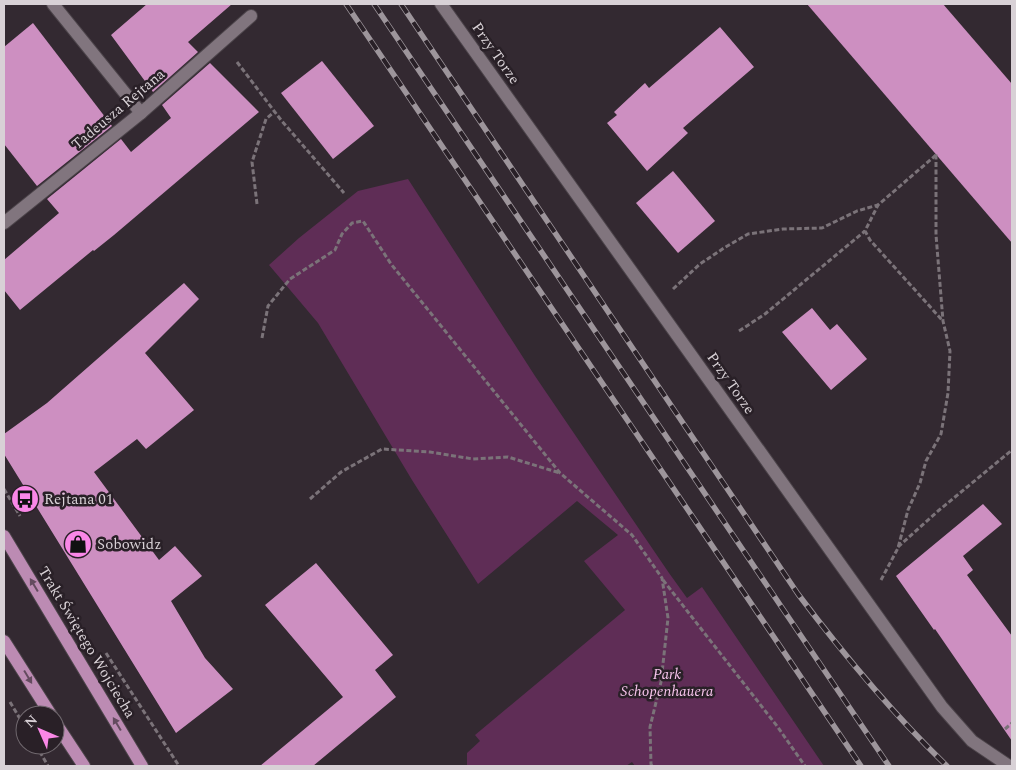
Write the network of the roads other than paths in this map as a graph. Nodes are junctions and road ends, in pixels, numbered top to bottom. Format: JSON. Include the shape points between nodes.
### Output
{"nodes":[{"id":1,"x":53,"y":4,"type":"edge"},
{"id":2,"x":441,"y":4,"type":"edge"},
{"id":3,"x":251,"y":16,"type":"dead end"},
{"id":4,"x":141,"y":113,"type":"junction"},
{"id":5,"x":4,"y":223,"type":"edge"},
{"id":6,"x":4,"y":536,"type":"edge"},
{"id":7,"x":4,"y":641,"type":"edge"},
{"id":8,"x":45,"y":705,"type":"edge"},
{"id":9,"x":65,"y":737,"type":"edge"},
{"id":10,"x":1010,"y":764,"type":"edge"},
{"id":11,"x":84,"y":766,"type":"edge"},
{"id":12,"x":142,"y":766,"type":"edge"}],
"edges":[{"from":1,"to":4,"type":"street"},
{"from":2,"to":10,"type":"street","name":"Przy Torze","via":[[942,707],[972,741]]},
{"from":3,"to":4,"type":"street","name":"Tadeusza Rejtana"},
{"from":4,"to":5,"type":"street","name":"Tadeusza Rejtana"},
{"from":12,"to":6,"type":"main road","name":"Trakt Świętego Wojciecha","one_way":true},
{"from":7,"to":8,"type":"main road","one_way":true},
{"from":9,"to":11,"type":"main road"}]}
